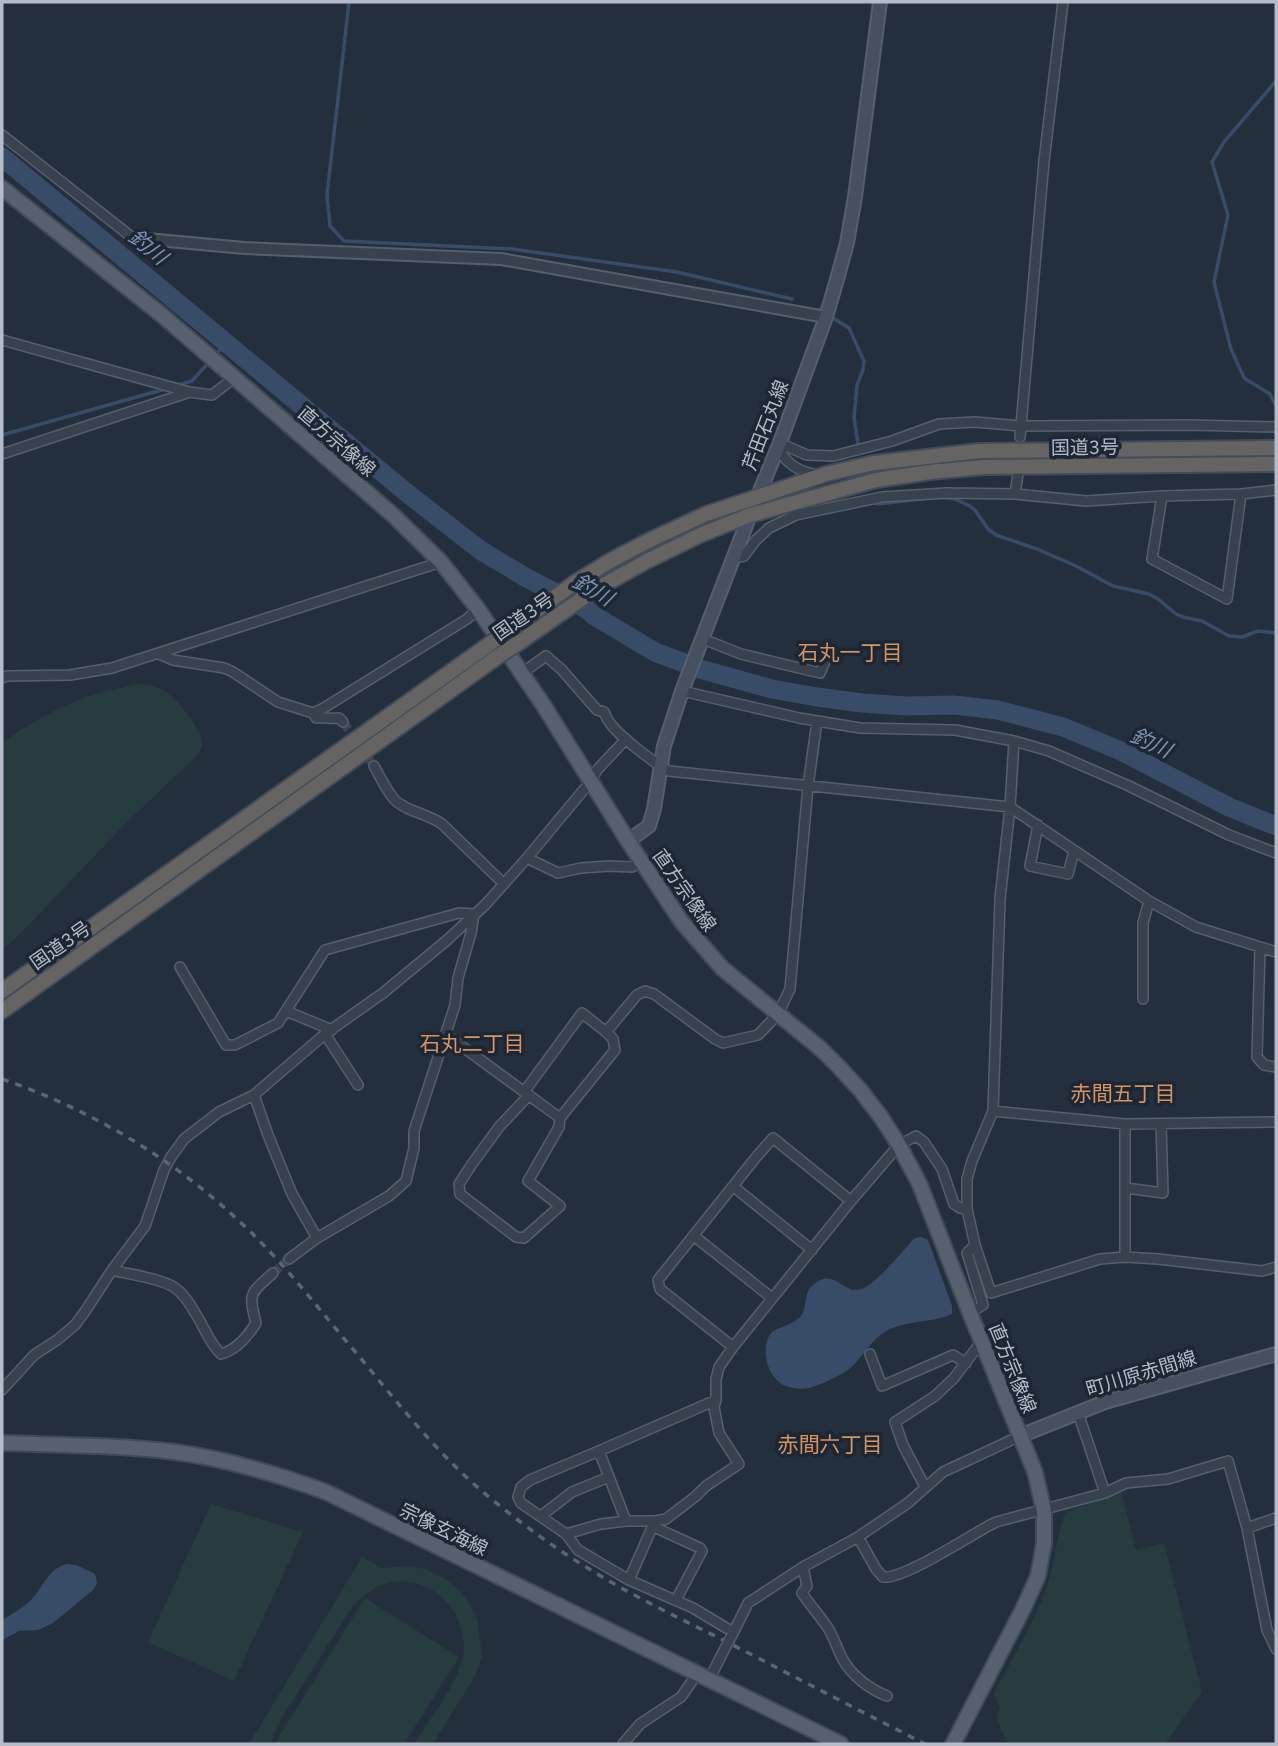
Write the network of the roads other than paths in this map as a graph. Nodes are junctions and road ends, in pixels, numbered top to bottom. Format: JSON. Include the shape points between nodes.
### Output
{"nodes":[{"id":1,"x":880,"y":2,"type":"edge"},
{"id":2,"x":1063,"y":2,"type":"edge"},
{"id":3,"x":2,"y":135,"type":"edge"},
{"id":4,"x":2,"y":188,"type":"edge"},
{"id":5,"x":138,"y":242,"type":"joint"},
{"id":6,"x":826,"y":317,"type":"junction"},
{"id":7,"x":2,"y":340,"type":"edge"},
{"id":8,"x":234,"y":378,"type":"junction"},
{"id":9,"x":189,"y":392,"type":"junction"},
{"id":10,"x":1021,"y":426,"type":"junction"},
{"id":11,"x":1276,"y":427,"type":"edge"},
{"id":12,"x":1020,"y":437,"type":"dead end"},
{"id":13,"x":779,"y":445,"type":"junction"},
{"id":14,"x":1276,"y":448,"type":"edge"},
{"id":15,"x":2,"y":454,"type":"edge"},
{"id":16,"x":1276,"y":464,"type":"edge"},
{"id":17,"x":826,"y":474,"type":"junction"},
{"id":18,"x":1018,"y":474,"type":"dead end"},
{"id":19,"x":1276,"y":490,"type":"edge"},
{"id":20,"x":1015,"y":494,"type":"junction"},
{"id":21,"x":1241,"y":494,"type":"junction"},
{"id":22,"x":758,"y":496,"type":"junction"},
{"id":23,"x":1161,"y":496,"type":"junction"},
{"id":24,"x":750,"y":515,"type":"junction"},
{"id":25,"x":733,"y":558,"type":"junction"},
{"id":26,"x":441,"y":562,"type":"junction"},
{"id":27,"x":478,"y":609,"type":"junction"},
{"id":28,"x":702,"y":639,"type":"junction"},
{"id":29,"x":159,"y":654,"type":"junction"},
{"id":30,"x":827,"y":657,"type":"dead end"},
{"id":31,"x":522,"y":673,"type":"junction"},
{"id":32,"x":2,"y":678,"type":"edge"},
{"id":33,"x":683,"y":688,"type":"junction"},
{"id":34,"x":313,"y":713,"type":"junction"},
{"id":35,"x":817,"y":721,"type":"junction"},
{"id":36,"x":343,"y":722,"type":"tunnel mouth"},
{"id":37,"x":626,"y":738,"type":"junction"},
{"id":38,"x":1014,"y":741,"type":"junction"},
{"id":39,"x":374,"y":766,"type":"tunnel mouth"},
{"id":40,"x":660,"y":766,"type":"junction"},
{"id":41,"x":591,"y":781,"type":"junction"},
{"id":42,"x":808,"y":786,"type":"junction"},
{"id":43,"x":1010,"y":807,"type":"junction"},
{"id":44,"x":1038,"y":825,"type":"junction"},
{"id":45,"x":628,"y":841,"type":"junction"},
{"id":46,"x":1074,"y":851,"type":"junction"},
{"id":47,"x":1276,"y":853,"type":"edge"},
{"id":48,"x":527,"y":858,"type":"junction"},
{"id":49,"x":641,"y":860,"type":"junction"},
{"id":50,"x":504,"y":884,"type":"junction"},
{"id":51,"x":1149,"y":901,"type":"junction"},
{"id":52,"x":474,"y":914,"type":"junction"},
{"id":53,"x":1260,"y":947,"type":"junction"},
{"id":54,"x":1276,"y":952,"type":"edge"},
{"id":55,"x":180,"y":967,"type":"dead end"},
{"id":56,"x":2,"y":991,"type":"edge"},
{"id":57,"x":1143,"y":999,"type":"dead end"},
{"id":58,"x":2,"y":1011,"type":"edge"},
{"id":59,"x":285,"y":1011,"type":"junction"},
{"id":60,"x":778,"y":1014,"type":"junction"},
{"id":61,"x":329,"y":1032,"type":"junction"},
{"id":62,"x":606,"y":1032,"type":"junction"},
{"id":63,"x":445,"y":1034,"type":"junction"},
{"id":64,"x":1276,"y":1067,"type":"edge"},
{"id":65,"x":358,"y":1085,"type":"dead end"},
{"id":66,"x":527,"y":1093,"type":"junction"},
{"id":67,"x":254,"y":1095,"type":"junction"},
{"id":68,"x":993,"y":1111,"type":"junction"},
{"id":69,"x":560,"y":1118,"type":"junction"},
{"id":70,"x":1276,"y":1122,"type":"edge"},
{"id":71,"x":1125,"y":1124,"type":"junction"},
{"id":72,"x":1161,"y":1124,"type":"junction"},
{"id":73,"x":900,"y":1145,"type":"junction"},
{"id":74,"x":734,"y":1187,"type":"junction"},
{"id":75,"x":1126,"y":1188,"type":"junction"},
{"id":76,"x":851,"y":1201,"type":"junction"},
{"id":77,"x":967,"y":1209,"type":"junction"},
{"id":78,"x":694,"y":1236,"type":"junction"},
{"id":79,"x":317,"y":1238,"type":"junction"},
{"id":80,"x":975,"y":1245,"type":"junction"},
{"id":81,"x":812,"y":1250,"type":"junction"},
{"id":82,"x":1125,"y":1257,"type":"junction"},
{"id":83,"x":289,"y":1259,"type":"tunnel mouth"},
{"id":84,"x":1276,"y":1267,"type":"edge"},
{"id":85,"x":112,"y":1270,"type":"junction"},
{"id":86,"x":273,"y":1273,"type":"tunnel mouth"},
{"id":87,"x":772,"y":1298,"type":"junction"},
{"id":88,"x":970,"y":1313,"type":"junction"},
{"id":89,"x":981,"y":1342,"type":"junction"},
{"id":90,"x":733,"y":1347,"type":"junction"},
{"id":91,"x":870,"y":1354,"type":"dead end"},
{"id":92,"x":1276,"y":1354,"type":"edge"},
{"id":93,"x":966,"y":1363,"type":"junction"},
{"id":94,"x":2,"y":1390,"type":"edge"},
{"id":95,"x":716,"y":1400,"type":"junction"},
{"id":96,"x":1078,"y":1413,"type":"junction"},
{"id":97,"x":1020,"y":1436,"type":"junction"},
{"id":98,"x":2,"y":1443,"type":"edge"},
{"id":99,"x":599,"y":1451,"type":"junction"},
{"id":100,"x":609,"y":1477,"type":"junction"},
{"id":101,"x":925,"y":1487,"type":"junction"},
{"id":102,"x":1105,"y":1493,"type":"junction"},
{"id":103,"x":1044,"y":1511,"type":"junction"},
{"id":104,"x":541,"y":1516,"type":"junction"},
{"id":105,"x":1276,"y":1518,"type":"edge"},
{"id":106,"x":626,"y":1521,"type":"junction"},
{"id":107,"x":654,"y":1524,"type":"junction"},
{"id":108,"x":1247,"y":1528,"type":"junction"},
{"id":109,"x":566,"y":1534,"type":"junction"},
{"id":110,"x":858,"y":1537,"type":"junction"},
{"id":111,"x":803,"y":1567,"type":"junction"},
{"id":112,"x":629,"y":1580,"type":"junction"},
{"id":113,"x":676,"y":1600,"type":"junction"},
{"id":114,"x":732,"y":1634,"type":"junction"},
{"id":115,"x":1276,"y":1649,"type":"edge"},
{"id":116,"x":703,"y":1677,"type":"junction"},
{"id":117,"x":887,"y":1696,"type":"dead end"},
{"id":118,"x":623,"y":1744,"type":"edge"},
{"id":119,"x":841,"y":1744,"type":"edge"},
{"id":120,"x":953,"y":1744,"type":"edge"}],
"edges":[{"from":1,"to":6,"type":"main road","name":"芹田石丸線","via":[[853,209]]},
{"from":2,"to":10,"type":"street"},
{"from":3,"to":5,"type":"street"},
{"from":4,"to":8,"type":"main road","name":"直方宗像線"},
{"from":5,"to":6,"type":"street","via":[[501,259]]},
{"from":6,"to":13,"type":"main road","name":"芹田石丸線"},
{"from":7,"to":9,"type":"street"},
{"from":8,"to":9,"type":"street","via":[[212,396]]},
{"from":8,"to":26,"type":"main road","name":"直方宗像線"},
{"from":9,"to":15,"type":"street"},
{"from":10,"to":11,"type":"street"},
{"from":10,"to":12,"type":"street"},
{"from":10,"to":13,"type":"street","via":[[939,424],[833,456]]},
{"from":13,"to":17,"type":"street","via":[[790,464],[809,474]]},
{"from":13,"to":22,"type":"main road","name":"芹田石丸線"},
{"from":14,"to":17,"type":"highway","name":"国道3号","via":[[979,451],[874,463]]},
{"from":16,"to":24,"type":"highway","name":"国道3号","via":[[984,467],[876,480]]},
{"from":17,"to":22,"type":"highway","name":"国道3号"},
{"from":18,"to":20,"type":"street"},
{"from":19,"to":21,"type":"street"},
{"from":20,"to":23,"type":"street","via":[[1086,501]]},
{"from":20,"to":25,"type":"street","via":[[882,497],[796,515],[769,528],[744,556]]},
{"from":21,"to":23,"type":"street"},
{"from":21,"to":23,"type":"street","via":[[1227,599],[1152,559]]},
{"from":22,"to":24,"type":"main road","name":"芹田石丸線"},
{"from":22,"to":56,"type":"highway","name":"国道3号","bridge":true,"via":[[694,519],[576,582]]},
{"from":24,"to":25,"type":"main road","name":"芹田石丸線"},
{"from":24,"to":58,"type":"highway","name":"国道3号","bridge":true,"via":[[645,562],[552,618]]},
{"from":25,"to":28,"type":"main road","name":"芹田石丸線"},
{"from":26,"to":27,"type":"main road","name":"直方宗像線"},
{"from":26,"to":29,"type":"street"},
{"from":27,"to":31,"type":"main road","name":"直方宗像線"},
{"from":27,"to":34,"type":"street"},
{"from":28,"to":30,"type":"street","via":[[741,654],[820,673]]},
{"from":28,"to":33,"type":"main road","name":"芹田石丸線"},
{"from":29,"to":32,"type":"street","via":[[70,676]]},
{"from":29,"to":34,"type":"street","via":[[224,668],[278,702]]},
{"from":31,"to":37,"type":"street","via":[[546,656]]},
{"from":31,"to":41,"type":"main road","name":"直方宗像線"},
{"from":33,"to":35,"type":"street"},
{"from":33,"to":40,"type":"main road","name":"芹田石丸線"},
{"from":34,"to":36,"type":"street","via":[[316,718]]},
{"from":35,"to":38,"type":"street","via":[[860,728],[955,730]]},
{"from":35,"to":42,"type":"street"},
{"from":37,"to":40,"type":"street"},
{"from":37,"to":41,"type":"street"},
{"from":38,"to":43,"type":"street"},
{"from":38,"to":47,"type":"street","via":[[1049,751]]},
{"from":39,"to":50,"type":"street","via":[[400,805],[442,824]]},
{"from":40,"to":42,"type":"street","via":[[669,771]]},
{"from":40,"to":45,"type":"main road","name":"芹田石丸線","via":[[649,826]]},
{"from":41,"to":45,"type":"main road","name":"直方宗像線"},
{"from":41,"to":48,"type":"street"},
{"from":42,"to":43,"type":"street"},
{"from":42,"to":60,"type":"street","via":[[790,989]]},
{"from":43,"to":44,"type":"street"},
{"from":43,"to":68,"type":"street","via":[[1000,899]]},
{"from":44,"to":46,"type":"street"},
{"from":44,"to":46,"type":"street","via":[[1030,866],[1068,874]]},
{"from":45,"to":49,"type":"main road","name":"直方宗像線"},
{"from":46,"to":51,"type":"street"},
{"from":48,"to":49,"type":"street","via":[[558,873],[632,867]]},
{"from":48,"to":50,"type":"street"},
{"from":49,"to":60,"type":"main road","name":"直方宗像線","via":[[703,948]]},
{"from":50,"to":52,"type":"street"},
{"from":51,"to":53,"type":"street","via":[[1196,928]]},
{"from":51,"to":57,"type":"street","via":[[1143,923]]},
{"from":52,"to":59,"type":"street","via":[[460,913],[325,950]]},
{"from":52,"to":61,"type":"street","via":[[383,993]]},
{"from":52,"to":63,"type":"street"},
{"from":53,"to":54,"type":"street"},
{"from":53,"to":64,"type":"street","via":[[1257,1057],[1264,1066]]},
{"from":55,"to":59,"type":"street","via":[[226,1045],[235,1045],[278,1023]]},
{"from":59,"to":61,"type":"street"},
{"from":60,"to":62,"type":"street","via":[[758,1035],[723,1043],[645,991]]},
{"from":60,"to":73,"type":"main road","name":"直方宗像線","via":[[838,1066]]},
{"from":61,"to":65,"type":"street"},
{"from":61,"to":67,"type":"street"},
{"from":62,"to":66,"type":"street","via":[[582,1013]]},
{"from":62,"to":69,"type":"street","via":[[615,1050]]},
{"from":63,"to":66,"type":"street"},
{"from":63,"to":79,"type":"street","via":[[414,1131],[406,1181]]},
{"from":66,"to":69,"type":"street"},
{"from":66,"to":69,"type":"street","via":[[459,1184],[460,1194],[516,1237],[524,1238],[560,1206],[528,1181]]},
{"from":67,"to":79,"type":"street","via":[[292,1194]]},
{"from":67,"to":85,"type":"street","via":[[219,1112],[184,1139],[164,1170],[145,1226]]},
{"from":68,"to":71,"type":"street"},
{"from":68,"to":77,"type":"street","via":[[967,1179]]},
{"from":70,"to":72,"type":"street"},
{"from":71,"to":72,"type":"street"},
{"from":71,"to":75,"type":"street"},
{"from":72,"to":75,"type":"street","via":[[1163,1193]]},
{"from":73,"to":76,"type":"street"},
{"from":73,"to":77,"type":"street","via":[[916,1136],[924,1142],[942,1169],[954,1204]]},
{"from":73,"to":88,"type":"main road","name":"直方宗像線"},
{"from":74,"to":76,"type":"street","via":[[774,1138]]},
{"from":74,"to":78,"type":"street"},
{"from":74,"to":81,"type":"street"},
{"from":75,"to":82,"type":"street"},
{"from":76,"to":81,"type":"street"},
{"from":77,"to":80,"type":"street"},
{"from":78,"to":87,"type":"street"},
{"from":78,"to":90,"type":"street","via":[[658,1280],[660,1289]]},
{"from":79,"to":83,"type":"street"},
{"from":80,"to":82,"type":"street","via":[[991,1293],[1100,1259]]},
{"from":80,"to":88,"type":"street","via":[[967,1253],[983,1305]]},
{"from":81,"to":87,"type":"street"},
{"from":82,"to":84,"type":"street","via":[[1262,1271]]},
{"from":85,"to":86,"type":"street","via":[[172,1286],[183,1295],[222,1354],[250,1334],[256,1324],[252,1292]]},
{"from":85,"to":94,"type":"street","via":[[75,1325],[34,1355]]},
{"from":87,"to":90,"type":"street"},
{"from":88,"to":89,"type":"main road","name":"直方宗像線"},
{"from":89,"to":93,"type":"street"},
{"from":89,"to":97,"type":"main road","name":"直方宗像線"},
{"from":90,"to":95,"type":"street","via":[[719,1367]]},
{"from":91,"to":93,"type":"street","via":[[882,1386],[953,1355]]},
{"from":92,"to":96,"type":"main road","name":"町川原赤間線"},
{"from":93,"to":101,"type":"street","via":[[935,1396],[895,1422]]},
{"from":95,"to":99,"type":"street"},
{"from":95,"to":107,"type":"street","via":[[719,1433],[739,1464]]},
{"from":96,"to":97,"type":"main road","name":"町川原赤間線"},
{"from":96,"to":102,"type":"street"},
{"from":97,"to":101,"type":"street","via":[[943,1472]]},
{"from":97,"to":103,"type":"main road","name":"直方宗像線"},
{"from":98,"to":116,"type":"main road","name":"宗像玄海線","via":[[175,1452],[283,1477],[326,1492]]},
{"from":99,"to":100,"type":"street"},
{"from":99,"to":104,"type":"street","via":[[521,1487],[521,1503]]},
{"from":100,"to":104,"type":"street","via":[[572,1492]]},
{"from":100,"to":106,"type":"street"},
{"from":101,"to":110,"type":"street"},
{"from":102,"to":103,"type":"street"},
{"from":102,"to":108,"type":"street","via":[[1126,1483],[1168,1479],[1228,1461]]},
{"from":103,"to":110,"type":"street","via":[[996,1522],[891,1578],[876,1569]]},
{"from":103,"to":120,"type":"main road","name":"直方宗像線","via":[[1038,1576]]},
{"from":104,"to":109,"type":"street"},
{"from":105,"to":108,"type":"street"},
{"from":106,"to":107,"type":"street"},
{"from":106,"to":109,"type":"street"},
{"from":107,"to":112,"type":"street"},
{"from":107,"to":113,"type":"street","via":[[702,1551]]},
{"from":108,"to":115,"type":"street","via":[[1267,1630]]},
{"from":109,"to":112,"type":"street","via":[[578,1550]]},
{"from":110,"to":111,"type":"street"},
{"from":111,"to":114,"type":"street","via":[[748,1603]]},
{"from":111,"to":117,"type":"street","via":[[807,1586],[802,1593],[827,1627],[843,1660],[861,1681]]},
{"from":112,"to":113,"type":"street"},
{"from":113,"to":114,"type":"street"},
{"from":114,"to":116,"type":"street","bridge":true},
{"from":116,"to":118,"type":"street","via":[[640,1724]]},
{"from":116,"to":119,"type":"main road","name":"宗像玄海線"}]}
